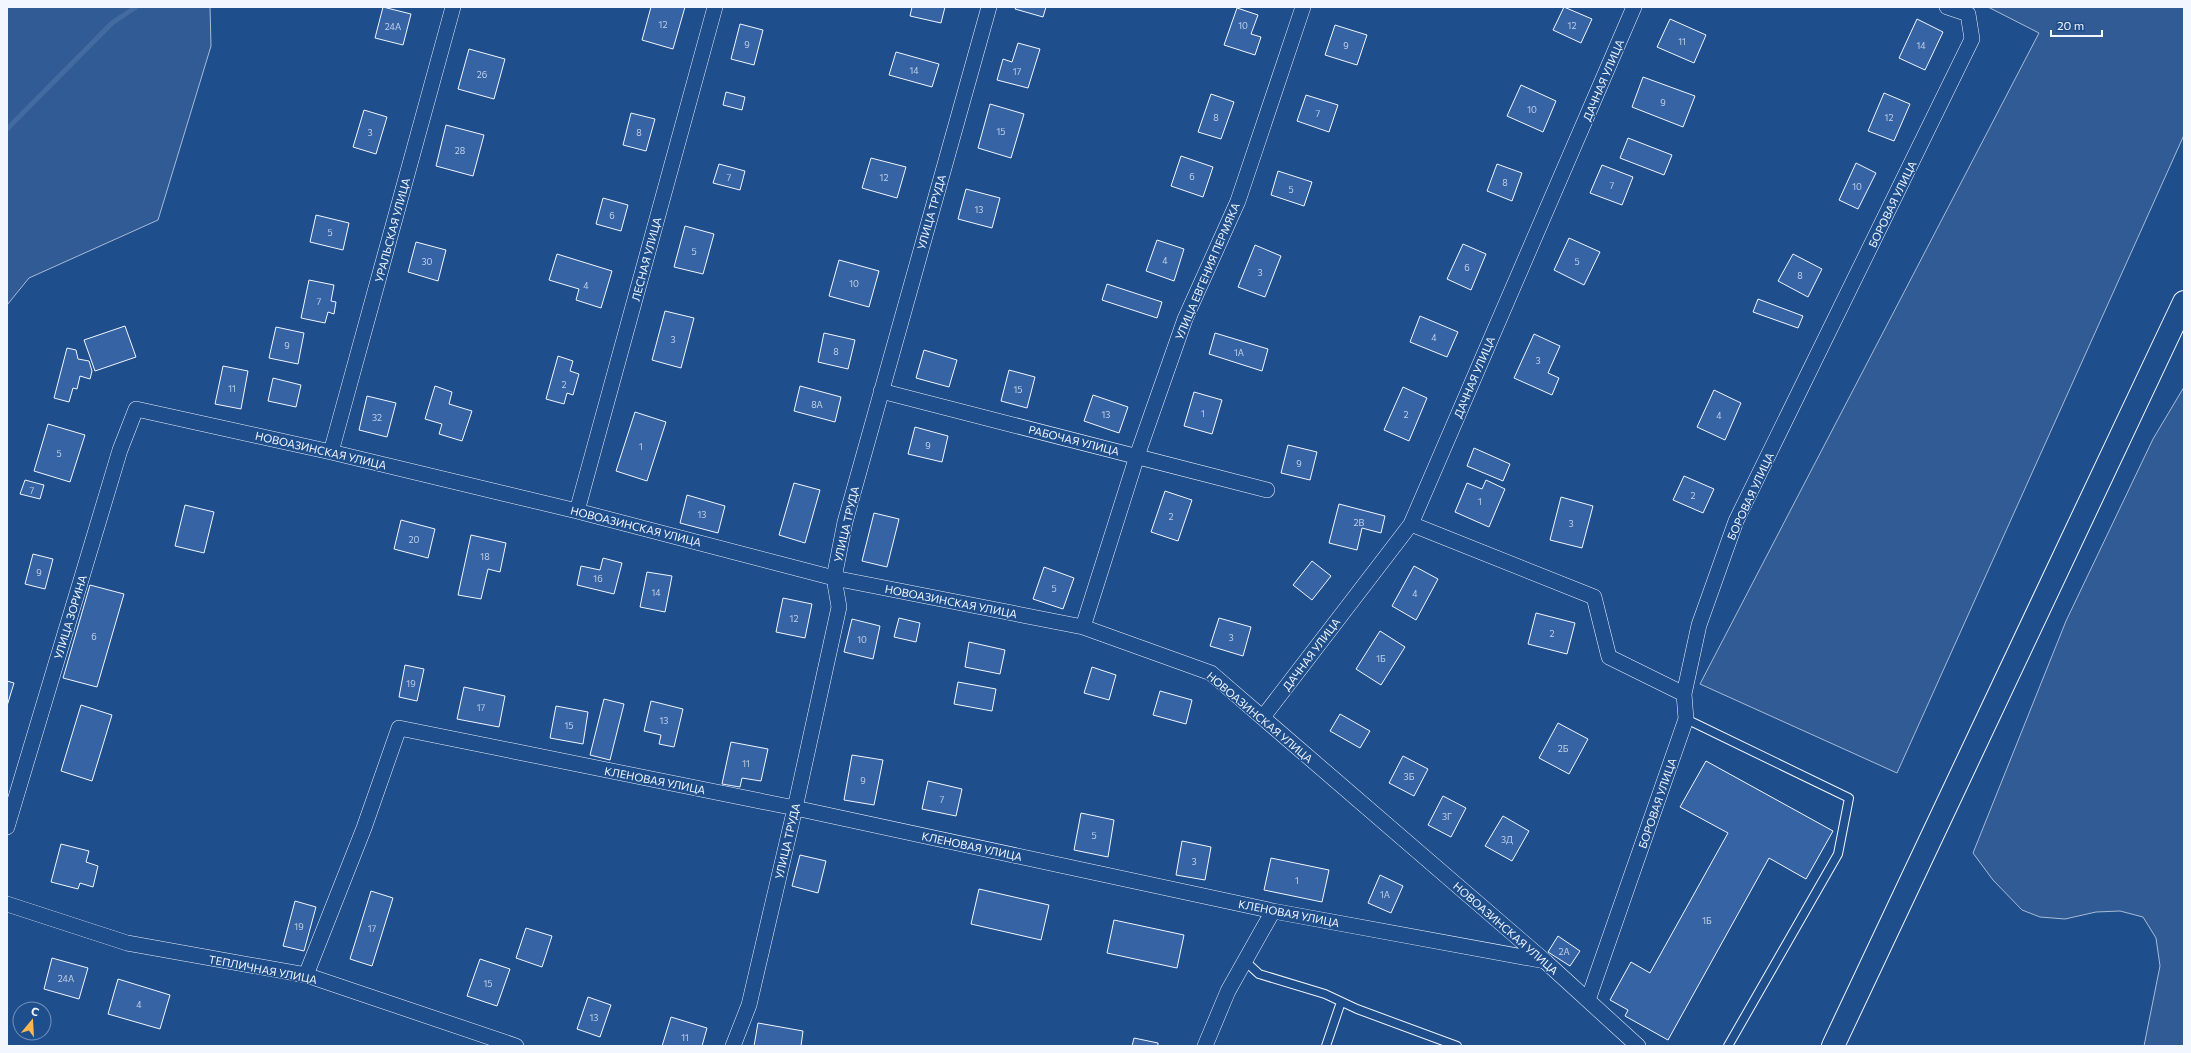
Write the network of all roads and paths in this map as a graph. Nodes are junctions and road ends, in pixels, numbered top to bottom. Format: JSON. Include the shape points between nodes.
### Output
{"nodes":[{"id":1,"x":453,"y":7,"type":"edge"},
{"id":2,"x":715,"y":7,"type":"edge"},
{"id":3,"x":989,"y":7,"type":"edge"},
{"id":4,"x":1303,"y":7,"type":"edge"},
{"id":5,"x":1634,"y":7,"type":"edge"},
{"id":6,"x":1947,"y":7,"type":"edge"},
{"id":7,"x":2184,"y":302,"type":"edge"},
{"id":8,"x":882,"y":391,"type":"junction"},
{"id":9,"x":136,"y":409,"type":"joint"},
{"id":10,"x":331,"y":452,"type":"junction"},
{"id":11,"x":1137,"y":456,"type":"junction"},
{"id":12,"x":1267,"y":490,"type":"dead end"},
{"id":13,"x":577,"y":511,"type":"junction"},
{"id":14,"x":1411,"y":524,"type":"junction"},
{"id":15,"x":834,"y":578,"type":"junction"},
{"id":16,"x":1083,"y":627,"type":"junction"},
{"id":17,"x":1684,"y":694,"type":"junction"},
{"id":18,"x":1263,"y":717,"type":"junction"},
{"id":19,"x":1686,"y":719,"type":"junction"},
{"id":20,"x":795,"y":808,"type":"junction"},
{"id":21,"x":7,"y":827,"type":"edge"},
{"id":22,"x":7,"y":904,"type":"edge"},
{"id":23,"x":1273,"y":911,"type":"junction"},
{"id":24,"x":1245,"y":961,"type":"junction"},
{"id":25,"x":1546,"y":962,"type":"junction"},
{"id":26,"x":306,"y":975,"type":"junction"},
{"id":27,"x":1588,"y":1000,"type":"junction"},
{"id":28,"x":1341,"y":1002,"type":"junction"},
{"id":29,"x":516,"y":1046,"type":"edge"},
{"id":30,"x":733,"y":1046,"type":"edge"},
{"id":31,"x":1205,"y":1046,"type":"edge"},
{"id":32,"x":1326,"y":1046,"type":"edge"},
{"id":33,"x":1457,"y":1046,"type":"edge"},
{"id":34,"x":1638,"y":1046,"type":"edge"},
{"id":35,"x":1728,"y":1046,"type":"edge"},
{"id":36,"x":1833,"y":1046,"type":"edge"}],
"edges":[{"from":1,"to":10,"type":"street","name":"УРАЛЬСКАЯ УЛИЦА"},
{"from":2,"to":13,"type":"street","name":"ЛЕСНАЯ УЛИЦА"},
{"from":3,"to":8,"type":"street","name":"УЛИЦА ТРУДА"},
{"from":4,"to":11,"type":"street","name":"УЛИЦА ЕВГЕНИЯ ПЕРМЯКА","via":[[1238,202],[1184,319]]},
{"from":5,"to":14,"type":"street","name":"ДАЧНАЯ УЛИЦА"},
{"from":6,"to":17,"type":"street","name":"БОРОВАЯ УЛИЦА","via":[[1968,14],[1972,39],[1736,521],[1699,625]]},
{"from":7,"to":36,"type":"street"},
{"from":8,"to":11,"type":"street","name":"РАБОЧАЯ УЛИЦА"},
{"from":8,"to":15,"type":"street","name":"УЛИЦА ТРУДА","via":[[845,522]]},
{"from":9,"to":10,"type":"street","name":"НОВОАЗИНСКАЯ УЛИЦА"},
{"from":9,"to":21,"type":"street","name":"УЛИЦА ЗОРИНА","via":[[120,450]]},
{"from":10,"to":13,"type":"street","name":"НОВОАЗИНСКАЯ УЛИЦА"},
{"from":11,"to":12,"type":"street","name":"РАБОЧАЯ УЛИЦА"},
{"from":11,"to":16,"type":"street","name":"УЛИЦА ЕВГЕНИЯ ПЕРМЯКА"},
{"from":13,"to":15,"type":"street","name":"НОВОАЗИНСКАЯ УЛИЦА"},
{"from":14,"to":17,"type":"street","via":[[1594,597],[1609,657]]},
{"from":14,"to":18,"type":"street","name":"ДАЧНАЯ УЛИЦА"},
{"from":15,"to":16,"type":"street","name":"НОВОАЗИНСКАЯ УЛИЦА"},
{"from":15,"to":20,"type":"street","name":"УЛИЦА ТРУДА","via":[[839,607]]},
{"from":16,"to":18,"type":"street","name":"НОВОАЗИНСКАЯ УЛИЦА","via":[[1211,673]]},
{"from":17,"to":19,"type":"street","name":"БОРОВАЯ УЛИЦА"},
{"from":18,"to":25,"type":"street","name":"НОВОАЗИНСКАЯ УЛИЦА"},
{"from":19,"to":27,"type":"street","name":"БОРОВАЯ УЛИЦА"},
{"from":19,"to":35,"type":"lane","via":[[1849,798],[1838,854]]},
{"from":20,"to":23,"type":"street","name":"КЛЕНОВАЯ УЛИЦА"},
{"from":20,"to":26,"type":"street","name":"КЛЕНОВАЯ УЛИЦА","via":[[399,728],[364,828]]},
{"from":20,"to":30,"type":"street","name":"УЛИЦА ТРУДА","via":[[748,1005]]},
{"from":22,"to":26,"type":"street","name":"ТЕПЛИЧНАЯ УЛИЦА","via":[[127,943]]},
{"from":23,"to":24,"type":"street"},
{"from":23,"to":25,"type":"street","name":"КЛЕНОВАЯ УЛИЦА"},
{"from":24,"to":28,"type":"lane","via":[[1259,974],[1302,986]]},
{"from":24,"to":31,"type":"street","via":[[1228,991]]},
{"from":25,"to":27,"type":"street","name":"НОВОАЗИНСКАЯ УЛИЦА"},
{"from":26,"to":29,"type":"street","name":"ТЕПЛИЧНАЯ УЛИЦА"},
{"from":27,"to":34,"type":"street","name":"НОВОАЗИНСКАЯ УЛИЦА"},
{"from":28,"to":32,"type":"lane"},
{"from":28,"to":33,"type":"lane"}]}
